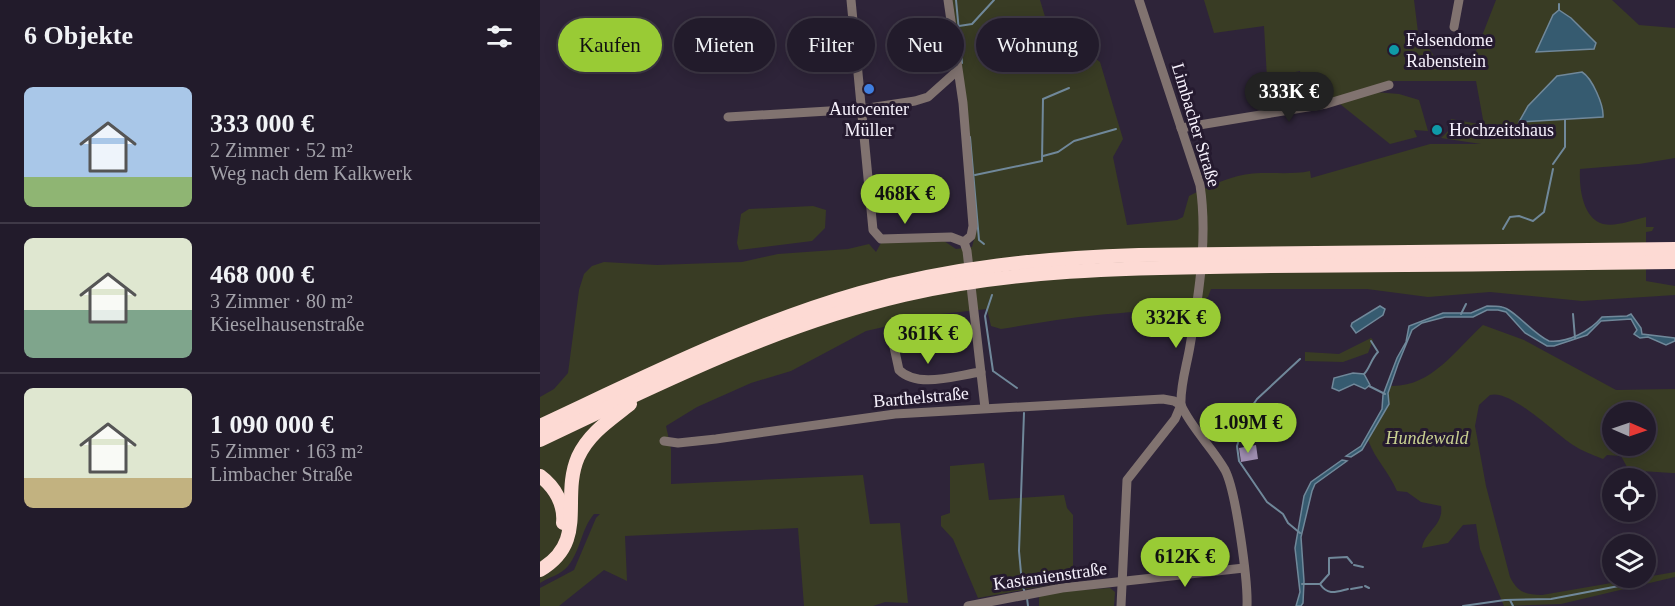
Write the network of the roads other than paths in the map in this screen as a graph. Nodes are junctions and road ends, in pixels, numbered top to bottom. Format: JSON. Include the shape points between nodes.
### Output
{"nodes":[{"id":1,"x":851,"y":0,"type":"edge"},
{"id":2,"x":948,"y":0,"type":"edge"},
{"id":3,"x":1139,"y":0,"type":"edge"},
{"id":4,"x":1459,"y":0,"type":"edge"},
{"id":5,"x":950,"y":18,"type":"edge"},
{"id":6,"x":1454,"y":27,"type":"dead end"},
{"id":7,"x":956,"y":72,"type":"edge"},
{"id":8,"x":957,"y":72,"type":"edge"},
{"id":9,"x":1389,"y":85,"type":"dead end"},
{"id":10,"x":862,"y":110,"type":"junction"},
{"id":11,"x":728,"y":117,"type":"dead end"},
{"id":12,"x":1181,"y":128,"type":"junction"},
{"id":13,"x":964,"y":242,"type":"junction"},
{"id":14,"x":1675,"y":249,"type":"edge"},
{"id":15,"x":1675,"y":262,"type":"edge"},
{"id":16,"x":985,"y":273,"type":"junction"},
{"id":17,"x":952,"y":278,"type":"junction"},
{"id":18,"x":891,"y":333,"type":"dead end"},
{"id":19,"x":981,"y":372,"type":"junction"},
{"id":20,"x":651,"y":388,"type":"junction"},
{"id":21,"x":1181,"y":405,"type":"junction"},
{"id":22,"x":985,"y":408,"type":"junction"},
{"id":23,"x":540,"y":426,"type":"edge"},
{"id":24,"x":540,"y":440,"type":"edge"},
{"id":25,"x":664,"y":441,"type":"dead end"},
{"id":26,"x":540,"y":476,"type":"edge"},
{"id":27,"x":540,"y":561,"type":"edge"},
{"id":28,"x":1244,"y":568,"type":"junction"},
{"id":29,"x":540,"y":570,"type":"edge"},
{"id":30,"x":1122,"y":582,"type":"junction"},
{"id":31,"x":968,"y":606,"type":"edge"},
{"id":32,"x":1121,"y":606,"type":"edge"},
{"id":33,"x":1247,"y":606,"type":"edge"}],
"edges":[{"from":1,"to":10,"type":"street"},
{"from":2,"to":5,"type":"street"},
{"from":3,"to":12,"type":"street","name":"Limbacher Straße"},
{"from":4,"to":6,"type":"street"},
{"from":7,"to":10,"type":"street","via":[[928,97]]},
{"from":8,"to":13,"type":"street","via":[[973,225],[971,236]]},
{"from":9,"to":12,"type":"street","via":[[1326,104]]},
{"from":10,"to":11,"type":"street"},
{"from":10,"to":13,"type":"street","via":[[875,234],[881,239],[951,237]]},
{"from":12,"to":21,"type":"street","name":"Limbacher Straße","via":[[1200,185],[1204,224]]},
{"from":13,"to":19,"type":"street"},
{"from":14,"to":16,"type":"highway","via":[[1139,255],[1062,258]]},
{"from":15,"to":16,"type":"highway"},
{"from":16,"to":17,"type":"highway"},
{"from":17,"to":20,"type":"highway","via":[[797,326]]},
{"from":17,"to":23,"type":"highway","via":[[861,293],[765,324]]},
{"from":18,"to":19,"type":"street","via":[[899,370],[908,377],[922,380]]},
{"from":19,"to":22,"type":"street"},
{"from":20,"to":24,"type":"highway"},
{"from":20,"to":29,"type":"highway","via":[[588,440],[574,469],[569,536],[562,553]]},
{"from":21,"to":22,"type":"street","name":"Barthelstraße","via":[[1164,398]]},
{"from":21,"to":28,"type":"street","via":[[1226,472]]},
{"from":21,"to":30,"type":"street","via":[[1127,480]]},
{"from":22,"to":25,"type":"street","name":"Barthelstraße","via":[[895,414],[678,443]]},
{"from":26,"to":27,"type":"highway","via":[[557,495],[564,519],[560,539]]},
{"from":28,"to":30,"type":"street","name":"Kastanienstraße"},
{"from":28,"to":33,"type":"street"},
{"from":30,"to":31,"type":"street","name":"Kastanienstraße"},
{"from":30,"to":32,"type":"street"}]}
